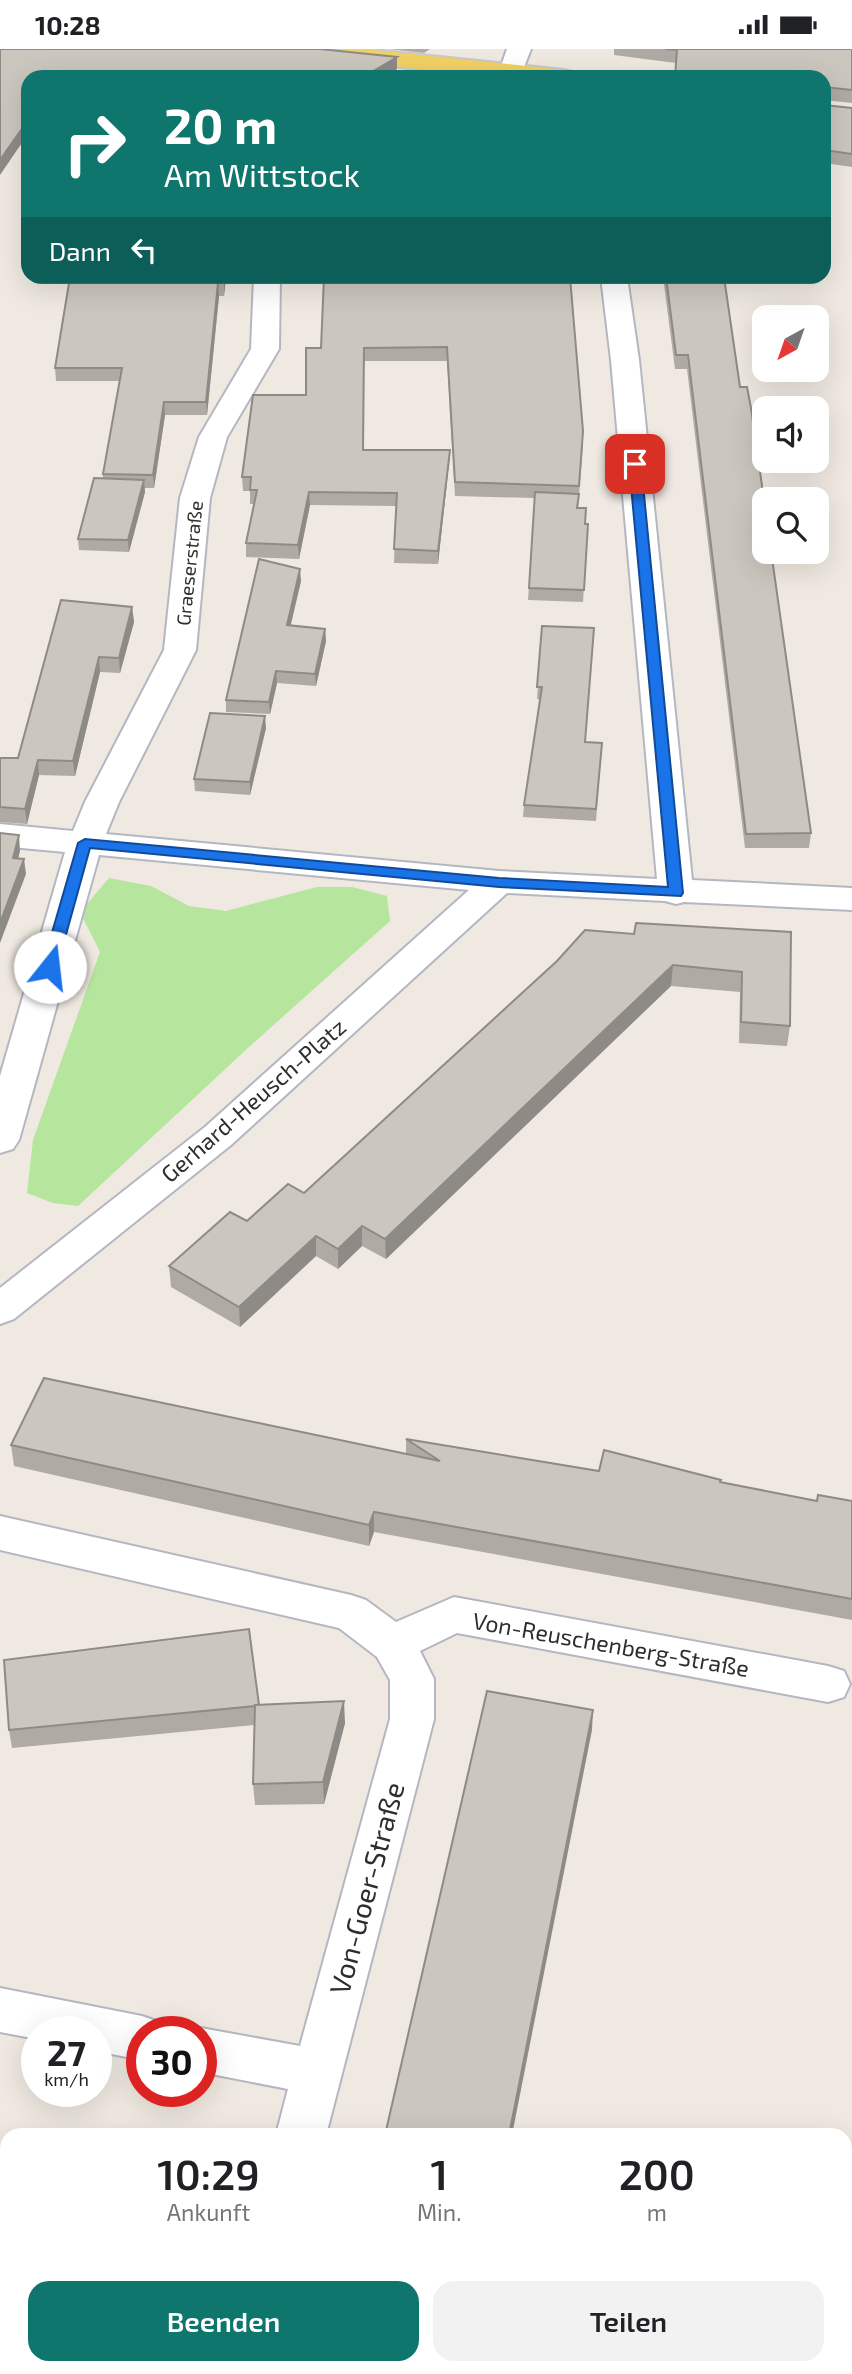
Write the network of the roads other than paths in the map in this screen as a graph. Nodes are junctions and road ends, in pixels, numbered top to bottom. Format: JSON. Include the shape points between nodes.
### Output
{"nodes":[{"id":1,"x":295,"y":49,"type":"edge"},
{"id":2,"x":515,"y":60,"type":"edge"},
{"id":3,"x":544,"y":70,"type":"edge"},
{"id":4,"x":267,"y":284,"type":"edge"},
{"id":5,"x":615,"y":284,"type":"edge"},
{"id":6,"x":0,"y":835,"type":"edge"},
{"id":7,"x":85,"y":843,"type":"junction"},
{"id":8,"x":499,"y":882,"type":"junction"},
{"id":9,"x":676,"y":893,"type":"junction"},
{"id":10,"x":852,"y":899,"type":"edge"},
{"id":11,"x":0,"y":1140,"type":"edge"},
{"id":12,"x":0,"y":1309,"type":"edge"},
{"id":13,"x":0,"y":1532,"type":"edge"},
{"id":14,"x":393,"y":1644,"type":"junction"},
{"id":15,"x":828,"y":1684,"type":"dead end"},
{"id":16,"x":0,"y":2010,"type":"edge"},
{"id":17,"x":126,"y":2035,"type":"edge"},
{"id":18,"x":217,"y":2053,"type":"edge"},
{"id":19,"x":317,"y":2072,"type":"junction"},
{"id":20,"x":303,"y":2128,"type":"edge"}],
"edges":[{"from":1,"to":2,"type":"main road"},
{"from":2,"to":3,"type":"main road"},
{"from":4,"to":7,"type":"street","name":"Graeserstraße","via":[[265,349],[213,437],[195,498],[180,650]]},
{"from":5,"to":9,"type":"street"},
{"from":6,"to":7,"type":"street"},
{"from":7,"to":8,"type":"street"},
{"from":7,"to":11,"type":"street"},
{"from":8,"to":9,"type":"street"},
{"from":8,"to":12,"type":"street","name":"Gerhard-Heusch-Platz","via":[[218,1136]]},
{"from":9,"to":10,"type":"street"},
{"from":13,"to":14,"type":"street","via":[[351,1613]]},
{"from":14,"to":15,"type":"street","name":"Von-Reuschenberg-Straße","via":[[454,1615]]},
{"from":14,"to":19,"type":"street","name":"Von-Goer-Straße","via":[[412,1679],[412,1719]]},
{"from":16,"to":17,"type":"street"},
{"from":18,"to":19,"type":"street"},
{"from":19,"to":20,"type":"street","name":"Von-Goer-Straße"}]}
